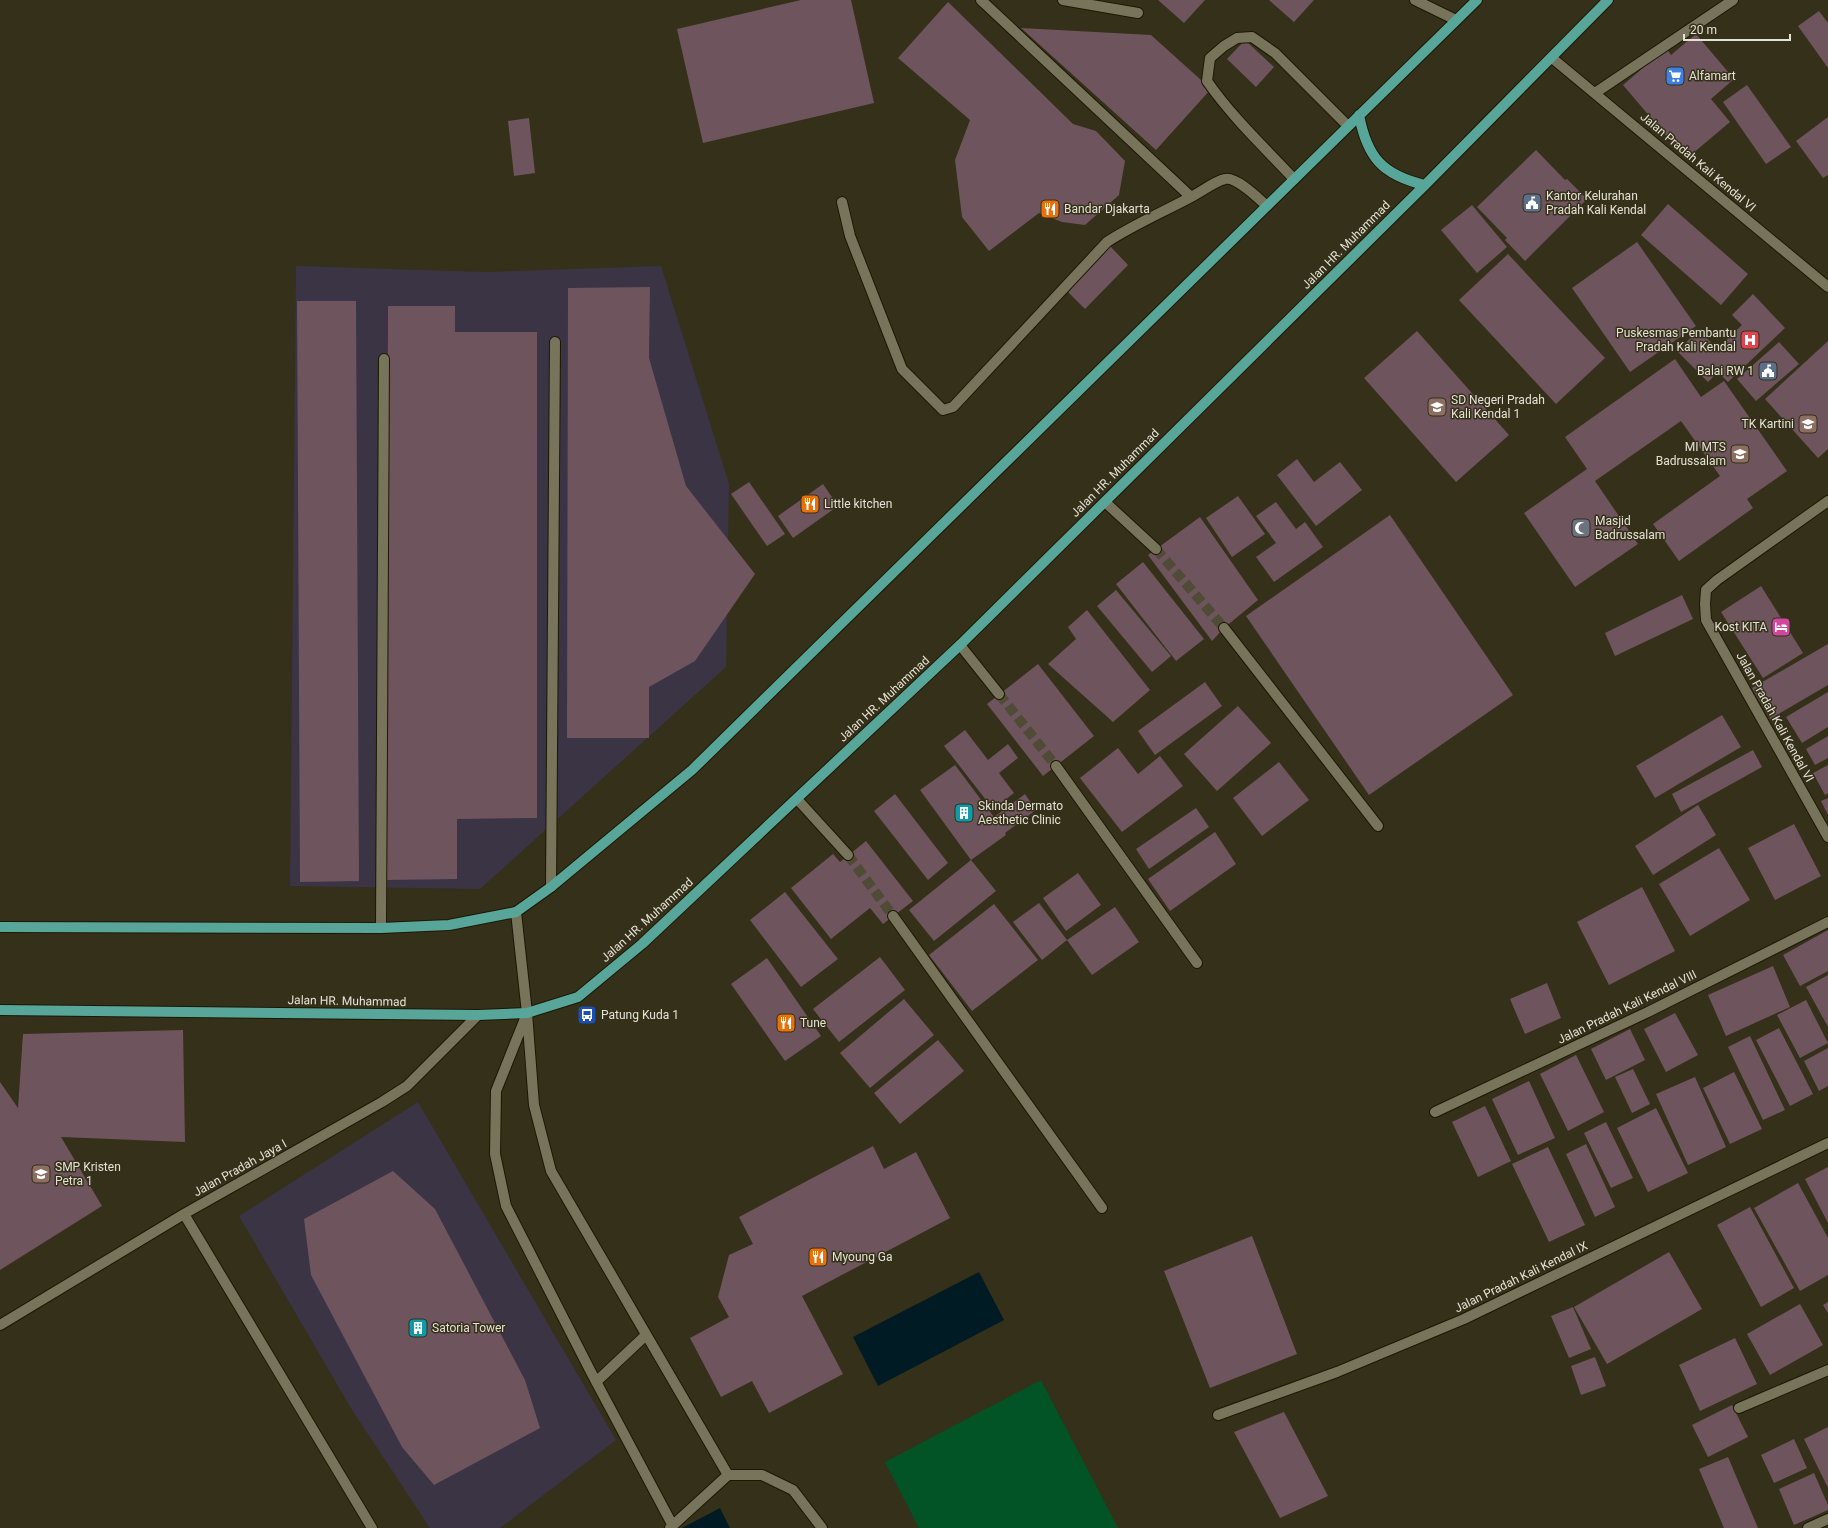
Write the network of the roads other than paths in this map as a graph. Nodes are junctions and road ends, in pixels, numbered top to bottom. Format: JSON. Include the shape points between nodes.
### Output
{"nodes":[{"id":1,"x":981,"y":0,"type":"edge"},
{"id":2,"x":1063,"y":0,"type":"edge"},
{"id":3,"x":1415,"y":0,"type":"edge"},
{"id":4,"x":1477,"y":0,"type":"edge"},
{"id":5,"x":1608,"y":0,"type":"edge"},
{"id":6,"x":1733,"y":0,"type":"edge"},
{"id":7,"x":1138,"y":14,"type":"dead end"},
{"id":8,"x":1456,"y":20,"type":"junction"},
{"id":9,"x":1552,"y":58,"type":"junction"},
{"id":10,"x":1595,"y":93,"type":"junction"},
{"id":11,"x":1359,"y":115,"type":"junction"},
{"id":12,"x":1348,"y":126,"type":"junction"},
{"id":13,"x":1294,"y":179,"type":"junction"},
{"id":14,"x":1425,"y":185,"type":"junction"},
{"id":15,"x":1191,"y":197,"type":"junction"},
{"id":16,"x":842,"y":202,"type":"dead end"},
{"id":17,"x":1267,"y":206,"type":"junction"},
{"id":18,"x":1828,"y":287,"type":"edge"},
{"id":19,"x":555,"y":342,"type":"dead end"},
{"id":20,"x":384,"y":359,"type":"dead end"},
{"id":21,"x":1828,"y":501,"type":"edge"},
{"id":22,"x":1105,"y":502,"type":"junction"},
{"id":23,"x":1156,"y":548,"type":"tunnel mouth"},
{"id":24,"x":1224,"y":628,"type":"tunnel mouth"},
{"id":25,"x":960,"y":645,"type":"junction"},
{"id":26,"x":999,"y":694,"type":"tunnel mouth"},
{"id":27,"x":1056,"y":766,"type":"tunnel mouth"},
{"id":28,"x":797,"y":799,"type":"junction"},
{"id":29,"x":1378,"y":826,"type":"dead end"},
{"id":30,"x":1828,"y":837,"type":"edge"},
{"id":31,"x":848,"y":855,"type":"tunnel mouth"},
{"id":32,"x":551,"y":887,"type":"junction"},
{"id":33,"x":516,"y":912,"type":"junction"},
{"id":34,"x":893,"y":916,"type":"tunnel mouth"},
{"id":35,"x":1828,"y":922,"type":"edge"},
{"id":36,"x":0,"y":927,"type":"edge"},
{"id":37,"x":381,"y":928,"type":"junction"},
{"id":38,"x":1197,"y":963,"type":"dead end"},
{"id":39,"x":0,"y":1010,"type":"edge"},
{"id":40,"x":527,"y":1013,"type":"junction"},
{"id":41,"x":478,"y":1015,"type":"junction"},
{"id":42,"x":1435,"y":1112,"type":"dead end"},
{"id":43,"x":1828,"y":1143,"type":"edge"},
{"id":44,"x":1102,"y":1208,"type":"dead end"},
{"id":45,"x":184,"y":1214,"type":"junction"},
{"id":46,"x":0,"y":1325,"type":"edge"},
{"id":47,"x":646,"y":1335,"type":"junction"},
{"id":48,"x":1828,"y":1370,"type":"edge"},
{"id":49,"x":596,"y":1382,"type":"junction"},
{"id":50,"x":1739,"y":1408,"type":"dead end"},
{"id":51,"x":1218,"y":1415,"type":"dead end"},
{"id":52,"x":728,"y":1475,"type":"junction"},
{"id":53,"x":1828,"y":1519,"type":"edge"},
{"id":54,"x":671,"y":1527,"type":"edge"},
{"id":55,"x":372,"y":1528,"type":"edge"},
{"id":56,"x":822,"y":1528,"type":"edge"},
{"id":57,"x":1808,"y":1528,"type":"edge"}],
"edges":[{"from":1,"to":15,"type":"street"},
{"from":2,"to":7,"type":"street"},
{"from":3,"to":8,"type":"street"},
{"from":4,"to":8,"type":"main road"},
{"from":5,"to":9,"type":"main road","name":"Jalan HR. Muhammad"},
{"from":6,"to":10,"type":"street"},
{"from":8,"to":11,"type":"main road"},
{"from":9,"to":10,"type":"street","name":"Jalan Pradah Kali Kendal VI"},
{"from":9,"to":14,"type":"main road","name":"Jalan HR. Muhammad"},
{"from":10,"to":18,"type":"street","name":"Jalan Pradah Kali Kendal VI"},
{"from":11,"to":12,"type":"main road"},
{"from":11,"to":14,"type":"main road","via":[[1363,136],[1372,154],[1386,170],[1404,180]]},
{"from":12,"to":13,"type":"main road"},
{"from":12,"to":13,"type":"street","via":[[1275,53],[1252,37],[1237,38],[1210,58],[1207,81],[1235,118]]},
{"from":13,"to":17,"type":"main road"},
{"from":14,"to":22,"type":"main road","name":"Jalan HR. Muhammad"},
{"from":15,"to":16,"type":"street","via":[[1125,230],[1107,242],[946,411],[902,369],[850,236]]},
{"from":15,"to":17,"type":"street","via":[[1226,178],[1234,179]]},
{"from":17,"to":32,"type":"main road","via":[[692,770]]},
{"from":19,"to":32,"type":"street"},
{"from":20,"to":37,"type":"street"},
{"from":21,"to":30,"type":"street","name":"Jalan Pradah Kali Kendal VI","via":[[1717,580],[1706,590],[1705,604],[1706,620]]},
{"from":22,"to":23,"type":"street"},
{"from":22,"to":25,"type":"main road","name":"Jalan HR. Muhammad"},
{"from":24,"to":29,"type":"street"},
{"from":25,"to":26,"type":"street"},
{"from":25,"to":28,"type":"main road","name":"Jalan HR. Muhammad"},
{"from":27,"to":38,"type":"street"},
{"from":28,"to":31,"type":"street"},
{"from":28,"to":40,"type":"main road","name":"Jalan HR. Muhammad","via":[[642,944],[578,997]]},
{"from":32,"to":33,"type":"main road"},
{"from":33,"to":37,"type":"main road","via":[[449,925]]},
{"from":33,"to":40,"type":"street"},
{"from":34,"to":44,"type":"street"},
{"from":35,"to":42,"type":"street","name":"Jalan Pradah Kali Kendal VIII","via":[[1648,1012]]},
{"from":36,"to":37,"type":"main road"},
{"from":39,"to":41,"type":"main road","name":"Jalan HR. Muhammad"},
{"from":40,"to":41,"type":"main road","name":"Jalan HR. Muhammad"},
{"from":40,"to":47,"type":"street","via":[[534,1105],[551,1171]]},
{"from":40,"to":49,"type":"street","via":[[496,1091],[495,1154],[506,1206]]},
{"from":41,"to":45,"type":"street","name":"Jalan Pradah Jaya I","via":[[407,1086]]},
{"from":43,"to":51,"type":"street","name":"Jalan Pradah Kali Kendal IX","via":[[1464,1320],[1337,1372]]},
{"from":45,"to":46,"type":"street","name":"Jalan Pradah Jaya I"},
{"from":45,"to":55,"type":"street"},
{"from":47,"to":49,"type":"street"},
{"from":47,"to":52,"type":"street"},
{"from":48,"to":50,"type":"street"},
{"from":49,"to":54,"type":"street"},
{"from":52,"to":54,"type":"street"},
{"from":52,"to":56,"type":"street","via":[[762,1475],[793,1490]]},
{"from":53,"to":57,"type":"street"}]}
